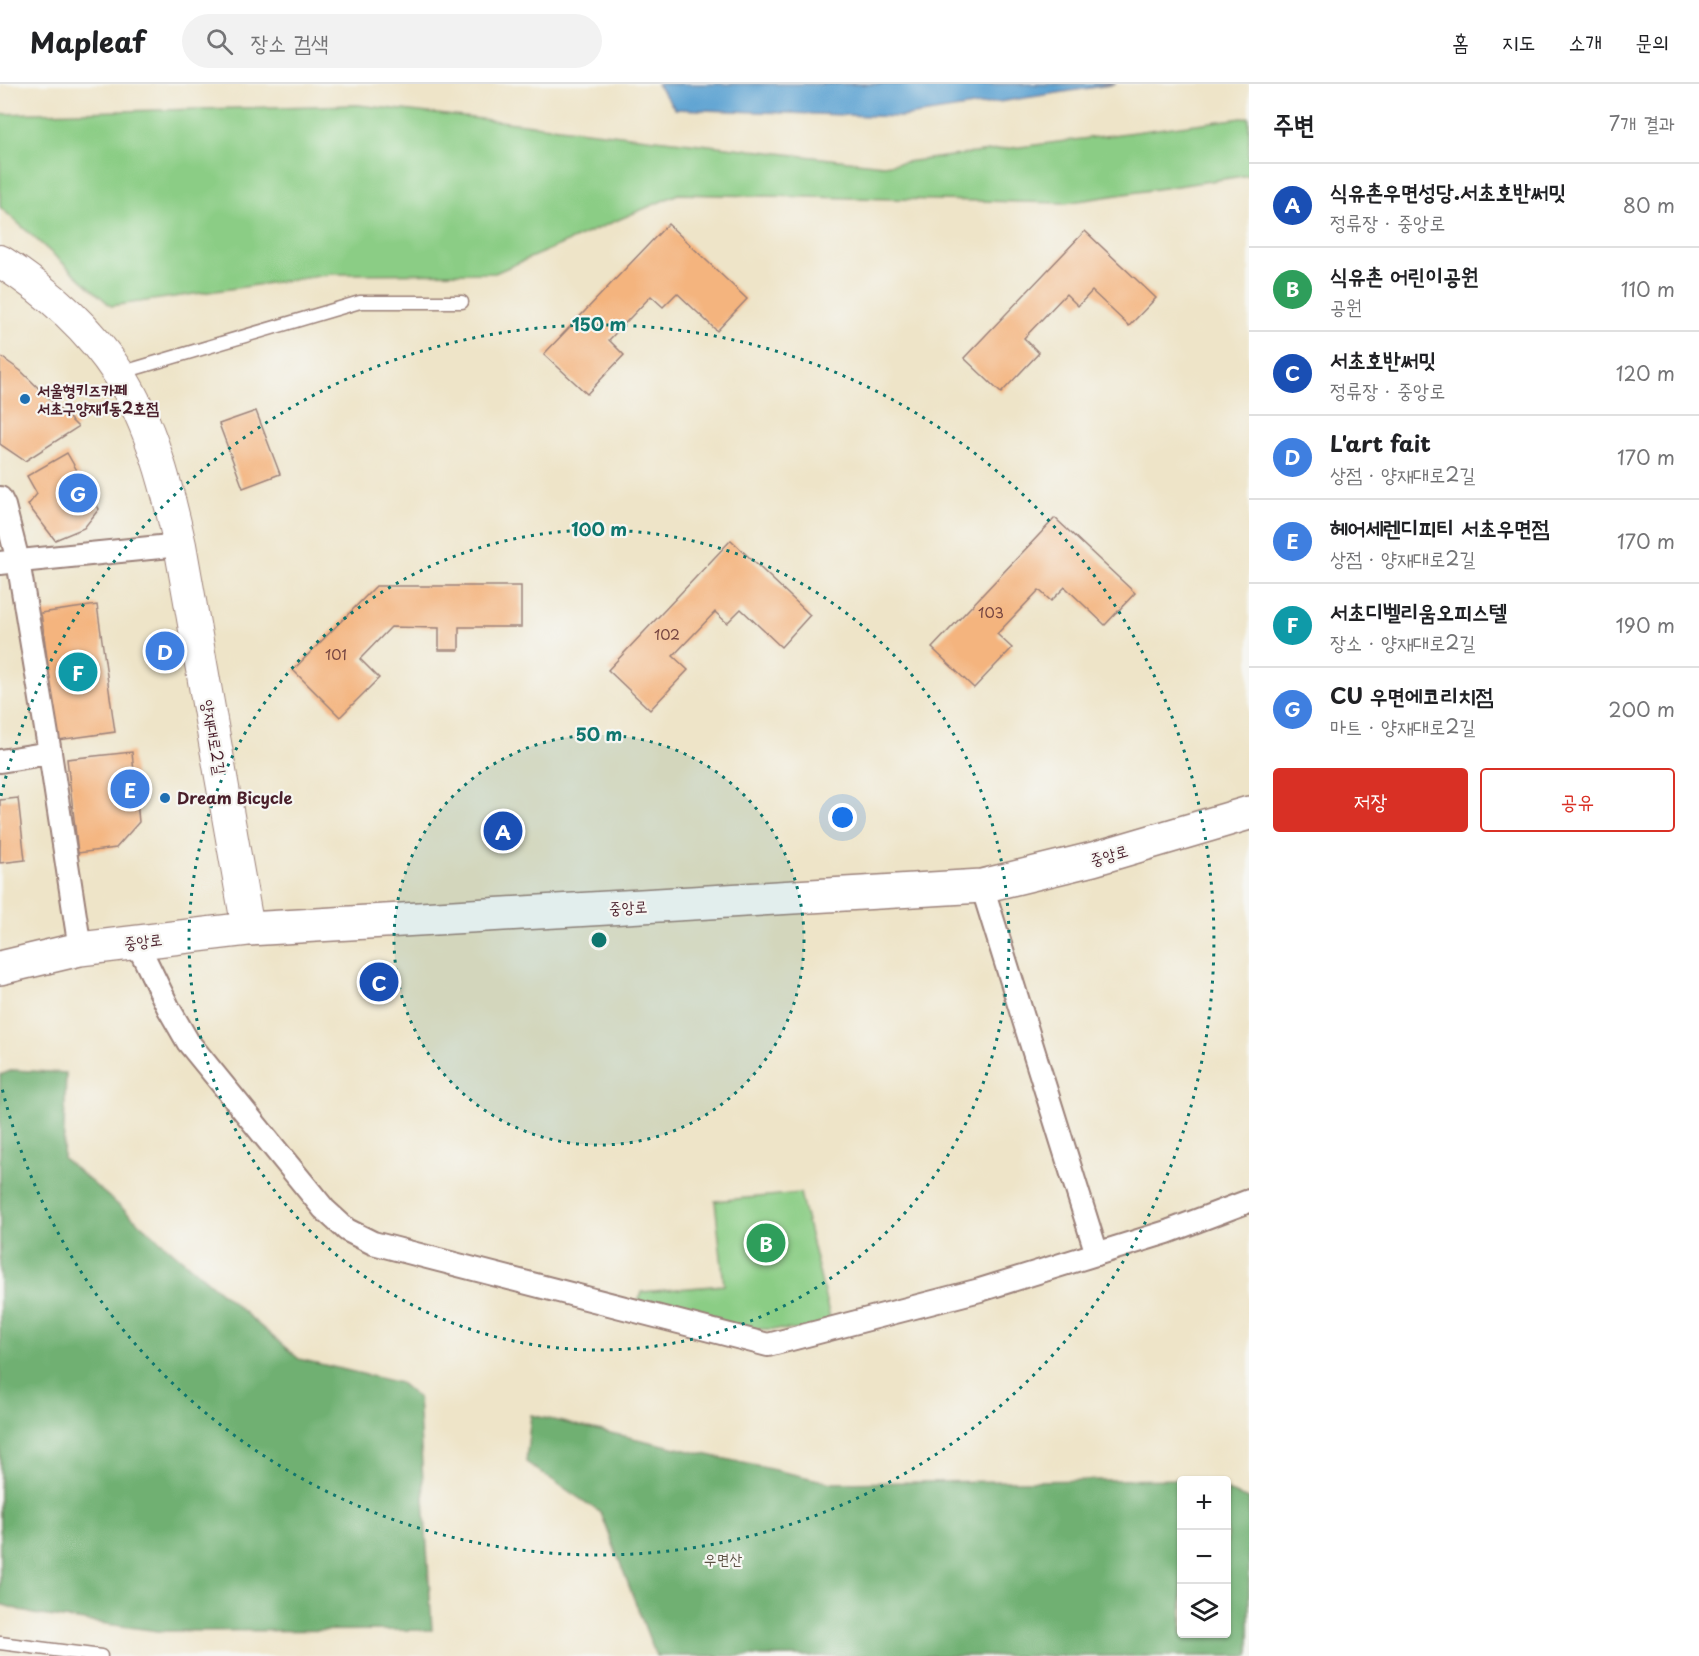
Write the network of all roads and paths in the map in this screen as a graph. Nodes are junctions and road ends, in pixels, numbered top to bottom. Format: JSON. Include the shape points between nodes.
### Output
{"nodes":[{"id":1,"x":0,"y":261,"type":"edge"},
{"id":2,"x":462,"y":302,"type":"dead end"},
{"id":3,"x":118,"y":373,"type":"junction"},
{"id":4,"x":0,"y":498,"type":"edge"},
{"id":5,"x":180,"y":545,"type":"junction"},
{"id":6,"x":9,"y":562,"type":"edge"},
{"id":7,"x":50,"y":753,"type":"junction"},
{"id":8,"x":0,"y":760,"type":"edge"},
{"id":9,"x":1249,"y":813,"type":"edge"},
{"id":10,"x":982,"y":886,"type":"junction"},
{"id":11,"x":248,"y":929,"type":"junction"},
{"id":12,"x":136,"y":941,"type":"junction"},
{"id":13,"x":80,"y":949,"type":"junction"},
{"id":14,"x":0,"y":968,"type":"edge"},
{"id":15,"x":1249,"y":1201,"type":"edge"},
{"id":16,"x":1097,"y":1254,"type":"junction"},
{"id":17,"x":0,"y":1643,"type":"edge"},
{"id":18,"x":101,"y":1656,"type":"edge"}],
"edges":[{"from":1,"to":3,"type":"street","name":"양재대로2길","via":[[63,308]]},
{"from":2,"to":3,"type":"lane","via":[[360,302]]},
{"from":3,"to":5,"type":"street","name":"양재대로2길","via":[[150,440]]},
{"from":4,"to":6,"type":"street"},
{"from":5,"to":6,"type":"street"},
{"from":5,"to":11,"type":"street","name":"양재대로2길"},
{"from":6,"to":7,"type":"street"},
{"from":7,"to":8,"type":"street"},
{"from":7,"to":13,"type":"street"},
{"from":9,"to":10,"type":"main road","name":"중앙로","via":[[1093,860]]},
{"from":10,"to":11,"type":"main road","name":"중앙로"},
{"from":10,"to":16,"type":"street"},
{"from":11,"to":12,"type":"main road","name":"중앙로"},
{"from":12,"to":13,"type":"main road","name":"중앙로"},
{"from":12,"to":16,"type":"street","via":[[188,1042],[324,1209],[347,1230],[373,1243],[768,1345],[980,1290]]},
{"from":13,"to":14,"type":"main road","name":"중앙로"},
{"from":15,"to":16,"type":"street","via":[[1167,1233]]},
{"from":17,"to":18,"type":"lane"}]}
